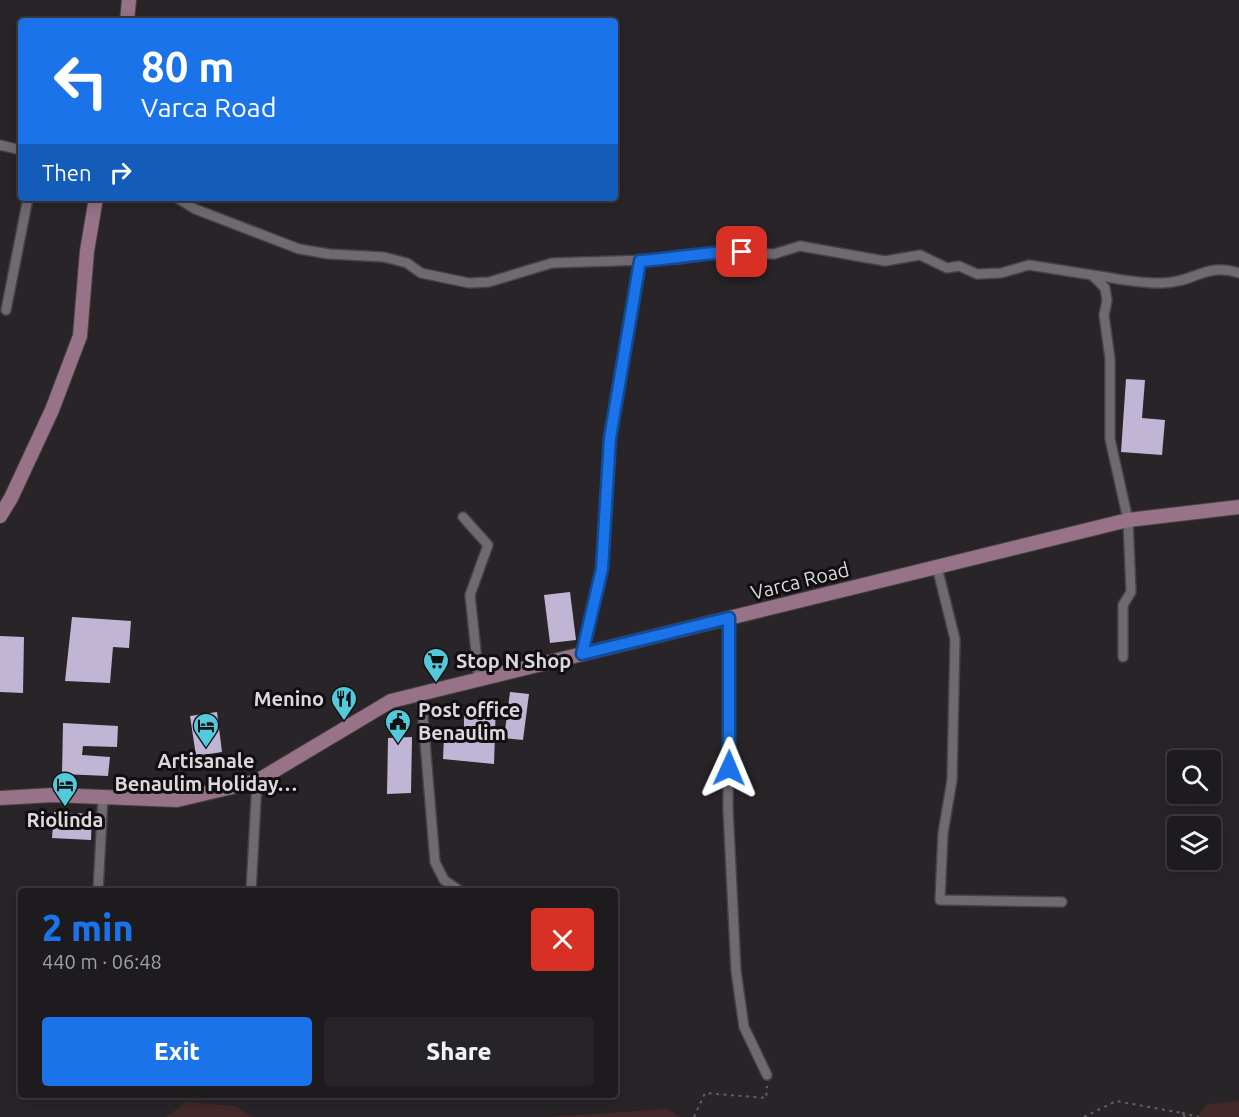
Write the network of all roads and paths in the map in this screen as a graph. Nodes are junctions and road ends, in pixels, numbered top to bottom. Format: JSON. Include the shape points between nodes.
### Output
{"nodes":[{"id":1,"x":129,"y":0,"type":"edge"},
{"id":2,"x":127,"y":18,"type":"edge"},
{"id":3,"x":0,"y":145,"type":"edge"},
{"id":4,"x":18,"y":149,"type":"edge"},
{"id":5,"x":27,"y":201,"type":"edge"},
{"id":6,"x":95,"y":201,"type":"edge"},
{"id":7,"x":182,"y":201,"type":"edge"},
{"id":8,"x":640,"y":261,"type":"junction"},
{"id":9,"x":1239,"y":273,"type":"edge"},
{"id":10,"x":1092,"y":275,"type":"junction"},
{"id":11,"x":6,"y":310,"type":"dead end"},
{"id":12,"x":1239,"y":507,"type":"edge"},
{"id":13,"x":0,"y":516,"type":"edge"},
{"id":14,"x":463,"y":517,"type":"dead end"},
{"id":15,"x":1128,"y":520,"type":"junction"},
{"id":16,"x":937,"y":567,"type":"junction"},
{"id":17,"x":729,"y":618,"type":"junction"},
{"id":18,"x":582,"y":654,"type":"junction"},
{"id":19,"x":1123,"y":657,"type":"dead end"},
{"id":20,"x":479,"y":680,"type":"junction"},
{"id":21,"x":421,"y":694,"type":"junction"},
{"id":22,"x":258,"y":781,"type":"junction"},
{"id":23,"x":103,"y":797,"type":"junction"},
{"id":24,"x":0,"y":798,"type":"edge"},
{"id":25,"x":98,"y":888,"type":"edge"},
{"id":26,"x":250,"y":888,"type":"edge"},
{"id":27,"x":456,"y":888,"type":"edge"},
{"id":28,"x":1062,"y":902,"type":"dead end"},
{"id":29,"x":767,"y":1075,"type":"joint"},
{"id":30,"x":1182,"y":1113,"type":"junction"},
{"id":31,"x":694,"y":1117,"type":"edge"},
{"id":32,"x":1084,"y":1117,"type":"edge"},
{"id":33,"x":1185,"y":1117,"type":"edge"},
{"id":34,"x":1198,"y":1117,"type":"edge"}],
"edges":[{"from":1,"to":2,"type":"main road"},
{"from":3,"to":4,"type":"street"},
{"from":5,"to":11,"type":"street"},
{"from":6,"to":13,"type":"main road","via":[[80,336],[52,410]]},
{"from":7,"to":8,"type":"street","via":[[298,249],[384,257],[407,262],[421,273],[451,281],[489,282],[552,263]]},
{"from":8,"to":10,"type":"street","via":[[726,252],[774,254],[800,246],[885,261],[920,255],[947,268],[959,266],[977,274],[1029,266]]},
{"from":8,"to":18,"type":"lane","via":[[610,438],[602,569]]},
{"from":9,"to":10,"type":"street","via":[[1207,270],[1187,280],[1163,284]]},
{"from":10,"to":15,"type":"street","via":[[1105,288],[1107,301],[1104,315],[1110,359],[1110,439]]},
{"from":12,"to":15,"type":"main road","name":"Varca Road"},
{"from":14,"to":20,"type":"street","via":[[488,545],[470,595]]},
{"from":15,"to":16,"type":"main road","name":"Varca Road"},
{"from":15,"to":19,"type":"street","via":[[1131,592],[1123,605]]},
{"from":16,"to":17,"type":"main road","name":"Varca Road"},
{"from":16,"to":28,"type":"street","via":[[955,639],[952,780],[943,833],[940,900]]},
{"from":17,"to":18,"type":"main road","name":"Varca Road"},
{"from":17,"to":29,"type":"street","via":[[728,809],[736,970],[744,1027]]},
{"from":18,"to":20,"type":"main road","name":"Varca Road"},
{"from":20,"to":21,"type":"main road","name":"Varca Road"},
{"from":21,"to":22,"type":"main road","name":"Varca Road","via":[[391,701]]},
{"from":21,"to":27,"type":"street","via":[[435,862],[444,880]]},
{"from":22,"to":23,"type":"main road","name":"Varca Road","via":[[177,800]]},
{"from":22,"to":26,"type":"street"},
{"from":23,"to":24,"type":"main road","name":"Varca Road"},
{"from":23,"to":25,"type":"street"},
{"from":29,"to":31,"type":"path","via":[[766,1098],[705,1093]]},
{"from":30,"to":32,"type":"path","via":[[1116,1101]]},
{"from":30,"to":33,"type":"path"},
{"from":30,"to":34,"type":"path"}]}
